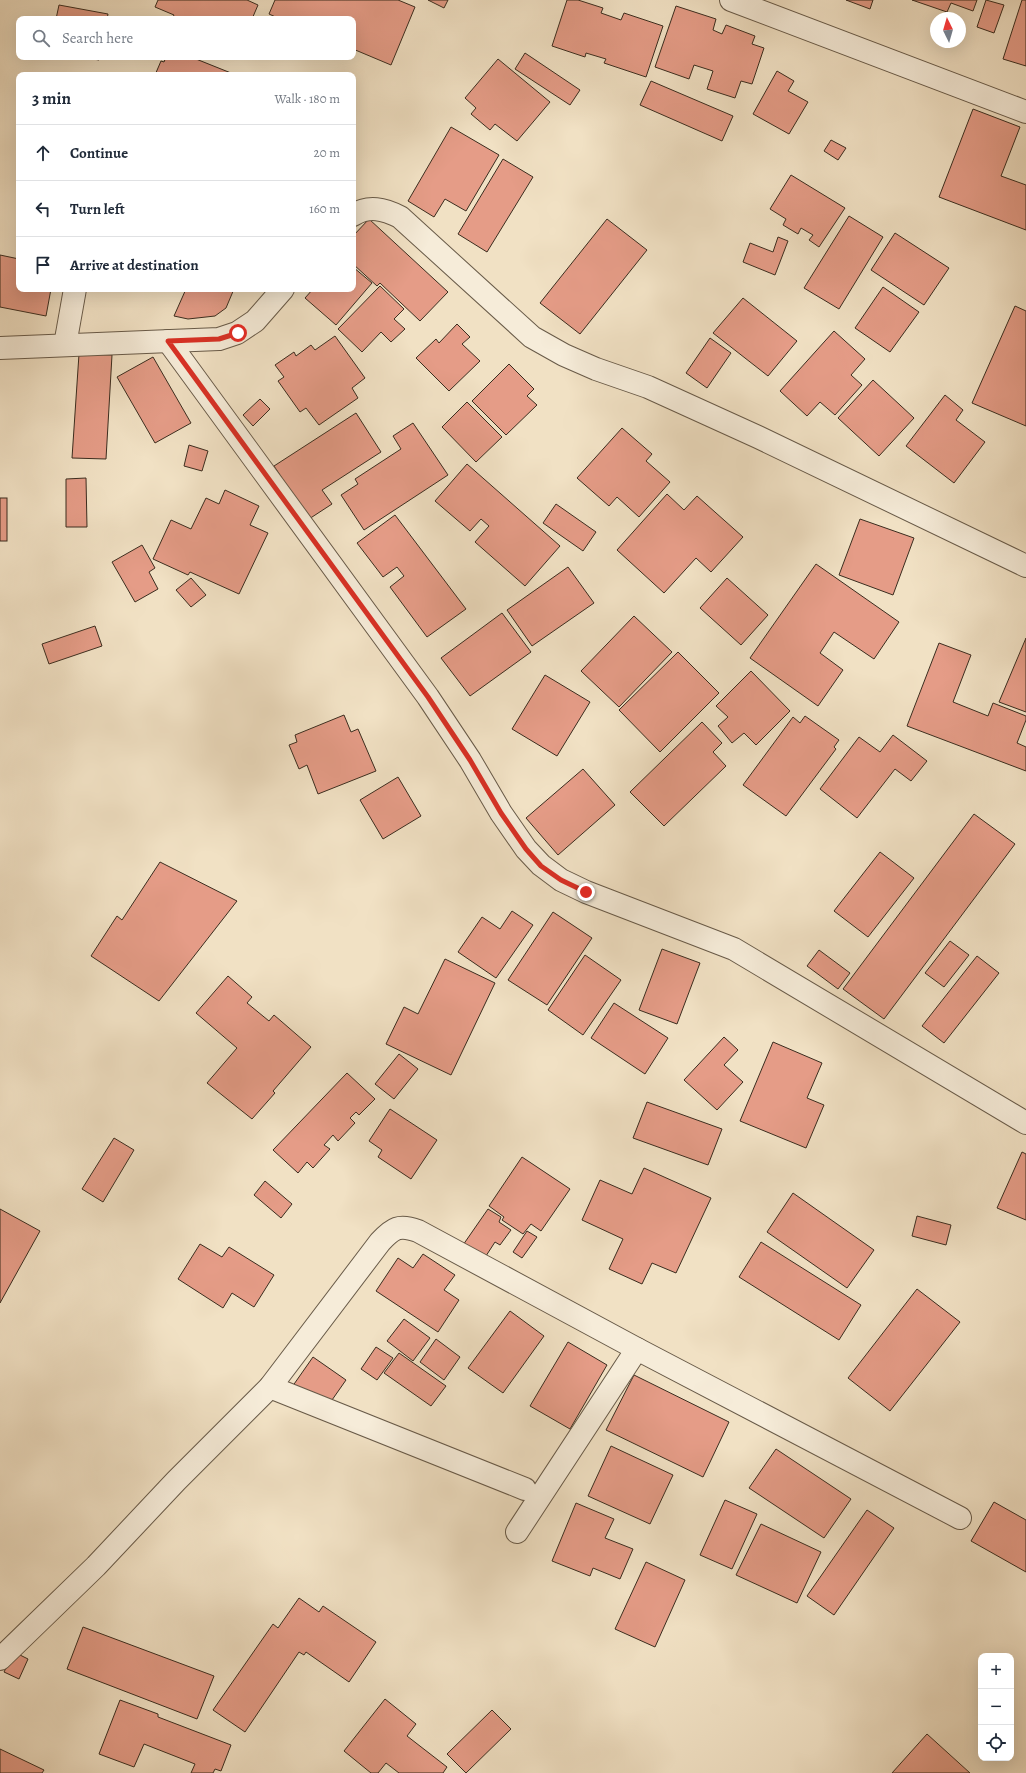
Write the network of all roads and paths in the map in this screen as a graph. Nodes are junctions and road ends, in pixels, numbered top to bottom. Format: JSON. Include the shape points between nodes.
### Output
{"nodes":[{"id":1,"x":731,"y":0,"type":"edge"},
{"id":2,"x":1026,"y":112,"type":"edge"},
{"id":3,"x":356,"y":213,"type":"edge"},
{"id":4,"x":74,"y":292,"type":"edge"},
{"id":5,"x":280,"y":292,"type":"edge"},
{"id":6,"x":168,"y":341,"type":"junction"},
{"id":7,"x":65,"y":345,"type":"junction"},
{"id":8,"x":0,"y":348,"type":"edge"},
{"id":9,"x":1023,"y":559,"type":"edge"},
{"id":10,"x":1026,"y":1123,"type":"edge"},
{"id":11,"x":638,"y":1349,"type":"junction"},
{"id":12,"x":270,"y":1386,"type":"junction"},
{"id":13,"x":525,"y":1489,"type":"dead end"},
{"id":14,"x":960,"y":1518,"type":"dead end"},
{"id":15,"x":517,"y":1532,"type":"dead end"},
{"id":16,"x":0,"y":1659,"type":"edge"}],
"edges":[{"from":1,"to":2,"type":"street"},
{"from":3,"to":9,"type":"street","via":[[373,208],[387,210],[400,217],[532,337],[564,355],[655,390]]},
{"from":4,"to":7,"type":"street"},
{"from":5,"to":6,"type":"street","via":[[255,321],[238,333],[219,339]]},
{"from":6,"to":7,"type":"street"},
{"from":6,"to":10,"type":"street","via":[[428,697],[501,813],[541,866],[561,880],[586,892],[734,949]]},
{"from":7,"to":8,"type":"street"},
{"from":11,"to":12,"type":"street","via":[[418,1231],[398,1227],[390,1231],[380,1242]]},
{"from":11,"to":14,"type":"street"},
{"from":11,"to":15,"type":"street"},
{"from":12,"to":13,"type":"street"},
{"from":12,"to":16,"type":"street","via":[[96,1566]]}]}
